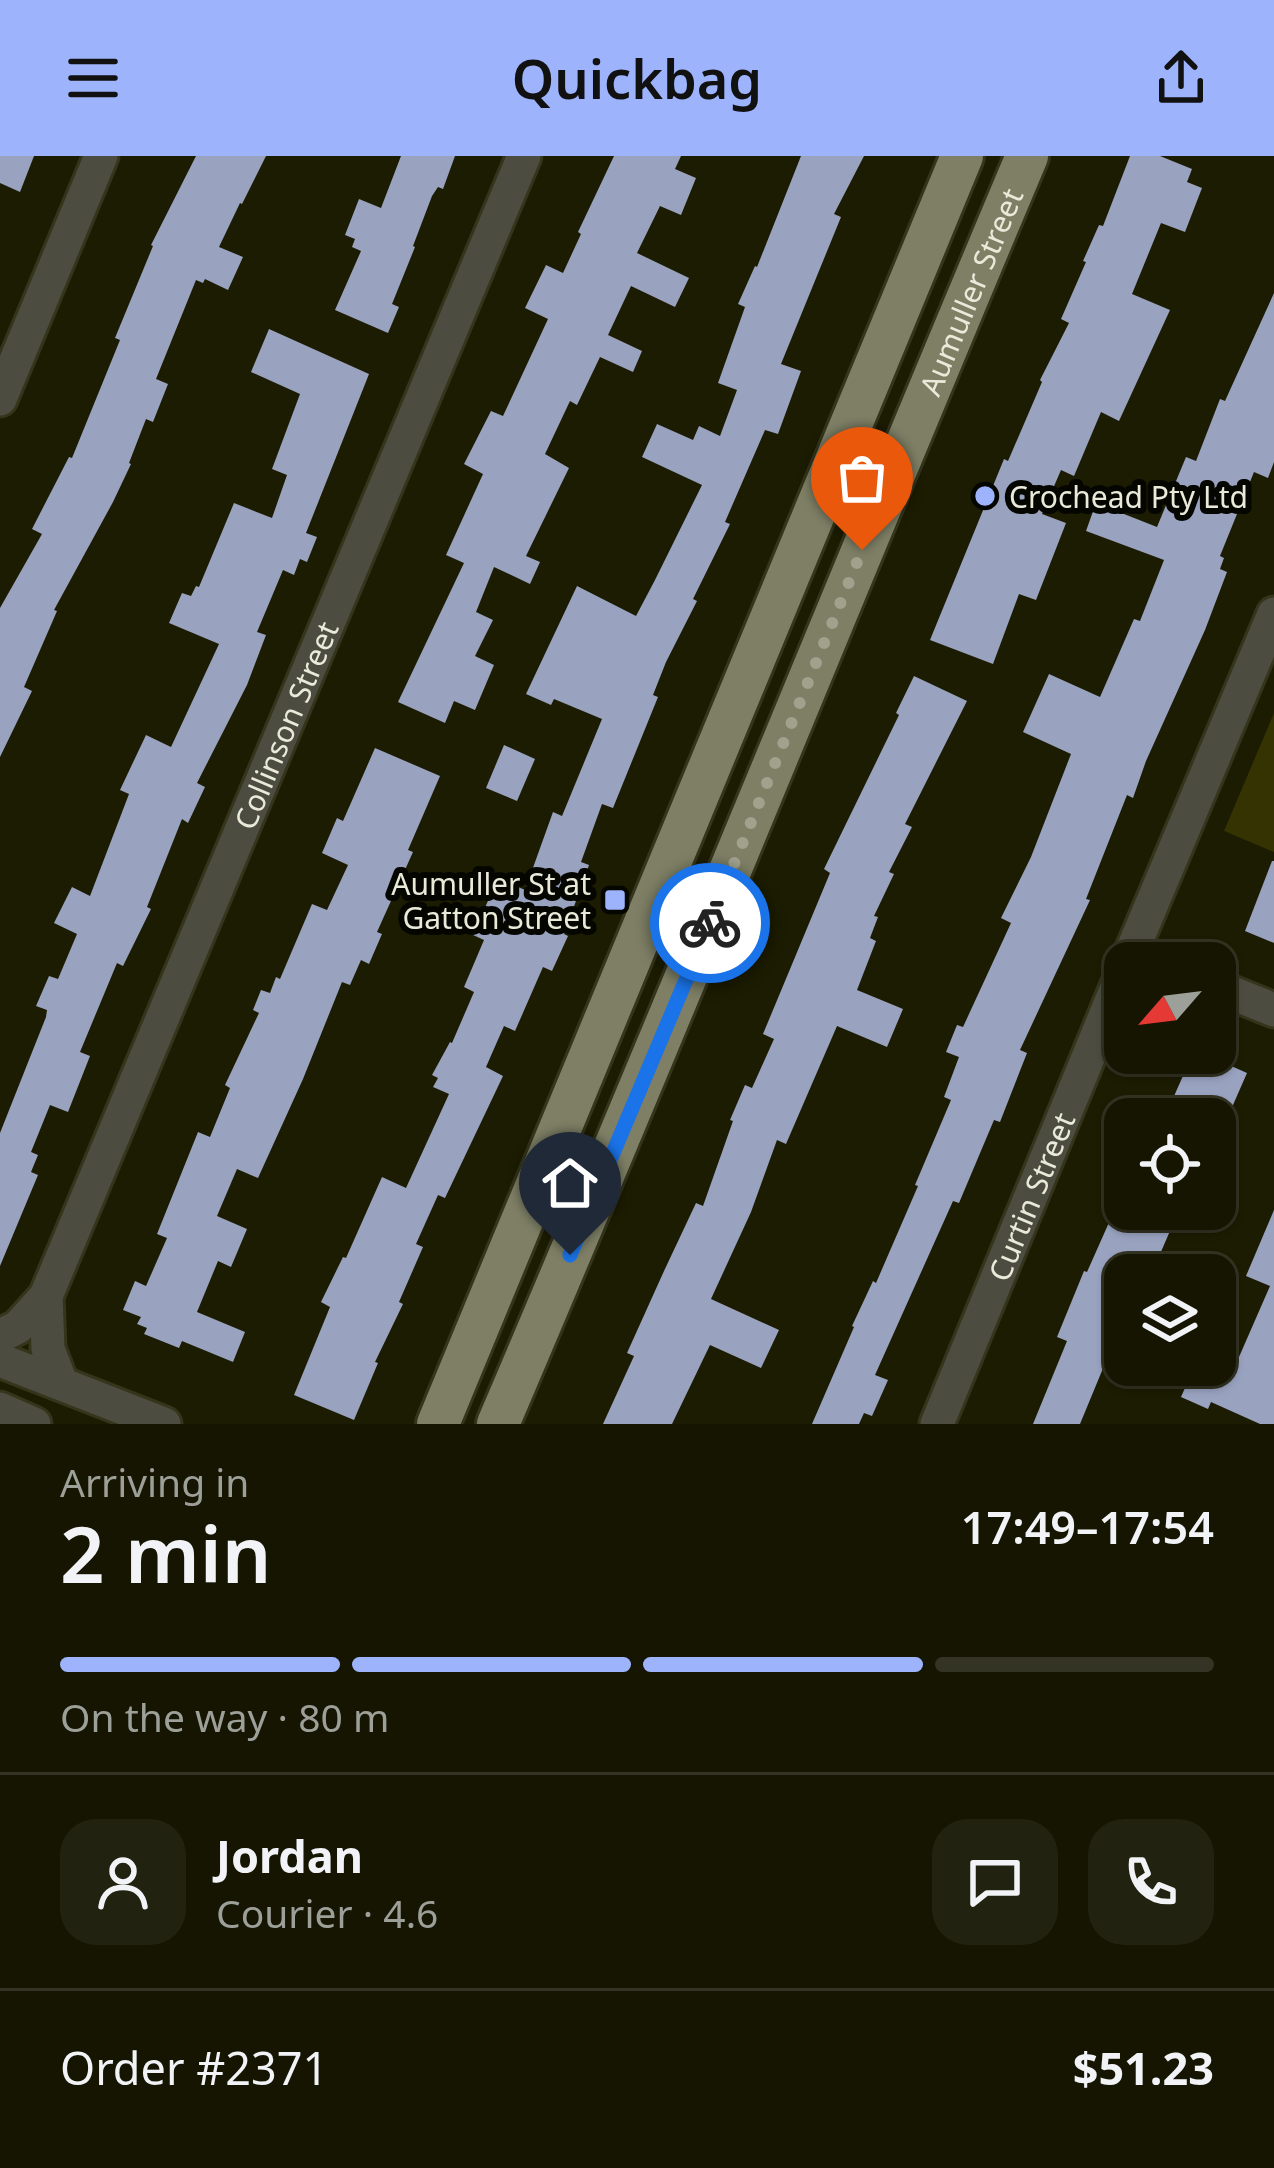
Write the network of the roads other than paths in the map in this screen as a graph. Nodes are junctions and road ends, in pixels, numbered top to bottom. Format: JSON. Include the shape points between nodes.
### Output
{"nodes":[{"id":1,"x":101,"y":156,"type":"edge"},
{"id":2,"x":524,"y":156,"type":"edge"},
{"id":3,"x":1027,"y":156,"type":"edge"},
{"id":4,"x":962,"y":164,"type":"edge"},
{"id":5,"x":0,"y":399,"type":"edge"},
{"id":6,"x":1274,"y":614,"type":"edge"},
{"id":7,"x":743,"y":840,"type":"junction"},
{"id":8,"x":1144,"y":942,"type":"edge"},
{"id":9,"x":615,"y":995,"type":"junction"},
{"id":10,"x":1236,"y":995,"type":"edge"},
{"id":11,"x":1274,"y":1010,"type":"edge"},
{"id":12,"x":1104,"y":1035,"type":"edge"},
{"id":13,"x":46,"y":1296,"type":"junction"},
{"id":14,"x":0,"y":1336,"type":"edge"},
{"id":15,"x":0,"y":1360,"type":"edge"},
{"id":16,"x":61,"y":1383,"type":"junction"},
{"id":17,"x":0,"y":1409,"type":"edge"},
{"id":18,"x":34,"y":1424,"type":"edge"},
{"id":19,"x":164,"y":1424,"type":"edge"},
{"id":20,"x":439,"y":1424,"type":"edge"},
{"id":21,"x":498,"y":1424,"type":"edge"},
{"id":22,"x":937,"y":1424,"type":"edge"}],
"edges":[{"from":1,"to":5,"type":"street"},
{"from":2,"to":13,"type":"street","name":"Collinson Street"},
{"from":3,"to":7,"type":"main road","name":"Aumuller Street"},
{"from":4,"to":9,"type":"main road","name":"Aumuller Street"},
{"from":6,"to":8,"type":"street","name":"Curtin Street"},
{"from":7,"to":9,"type":"main road","via":[[695,903],[655,992],[638,1001]]},
{"from":7,"to":21,"type":"main road","name":"Aumuller Street"},
{"from":9,"to":20,"type":"main road","name":"Aumuller Street"},
{"from":10,"to":11,"type":"street"},
{"from":12,"to":22,"type":"street","name":"Curtin Street"},
{"from":13,"to":14,"type":"street","name":"Collinson Street"},
{"from":13,"to":16,"type":"street","name":"Collinson Street","via":[[48,1349]]},
{"from":15,"to":16,"type":"street"},
{"from":16,"to":19,"type":"street"},
{"from":17,"to":18,"type":"street"}]}
